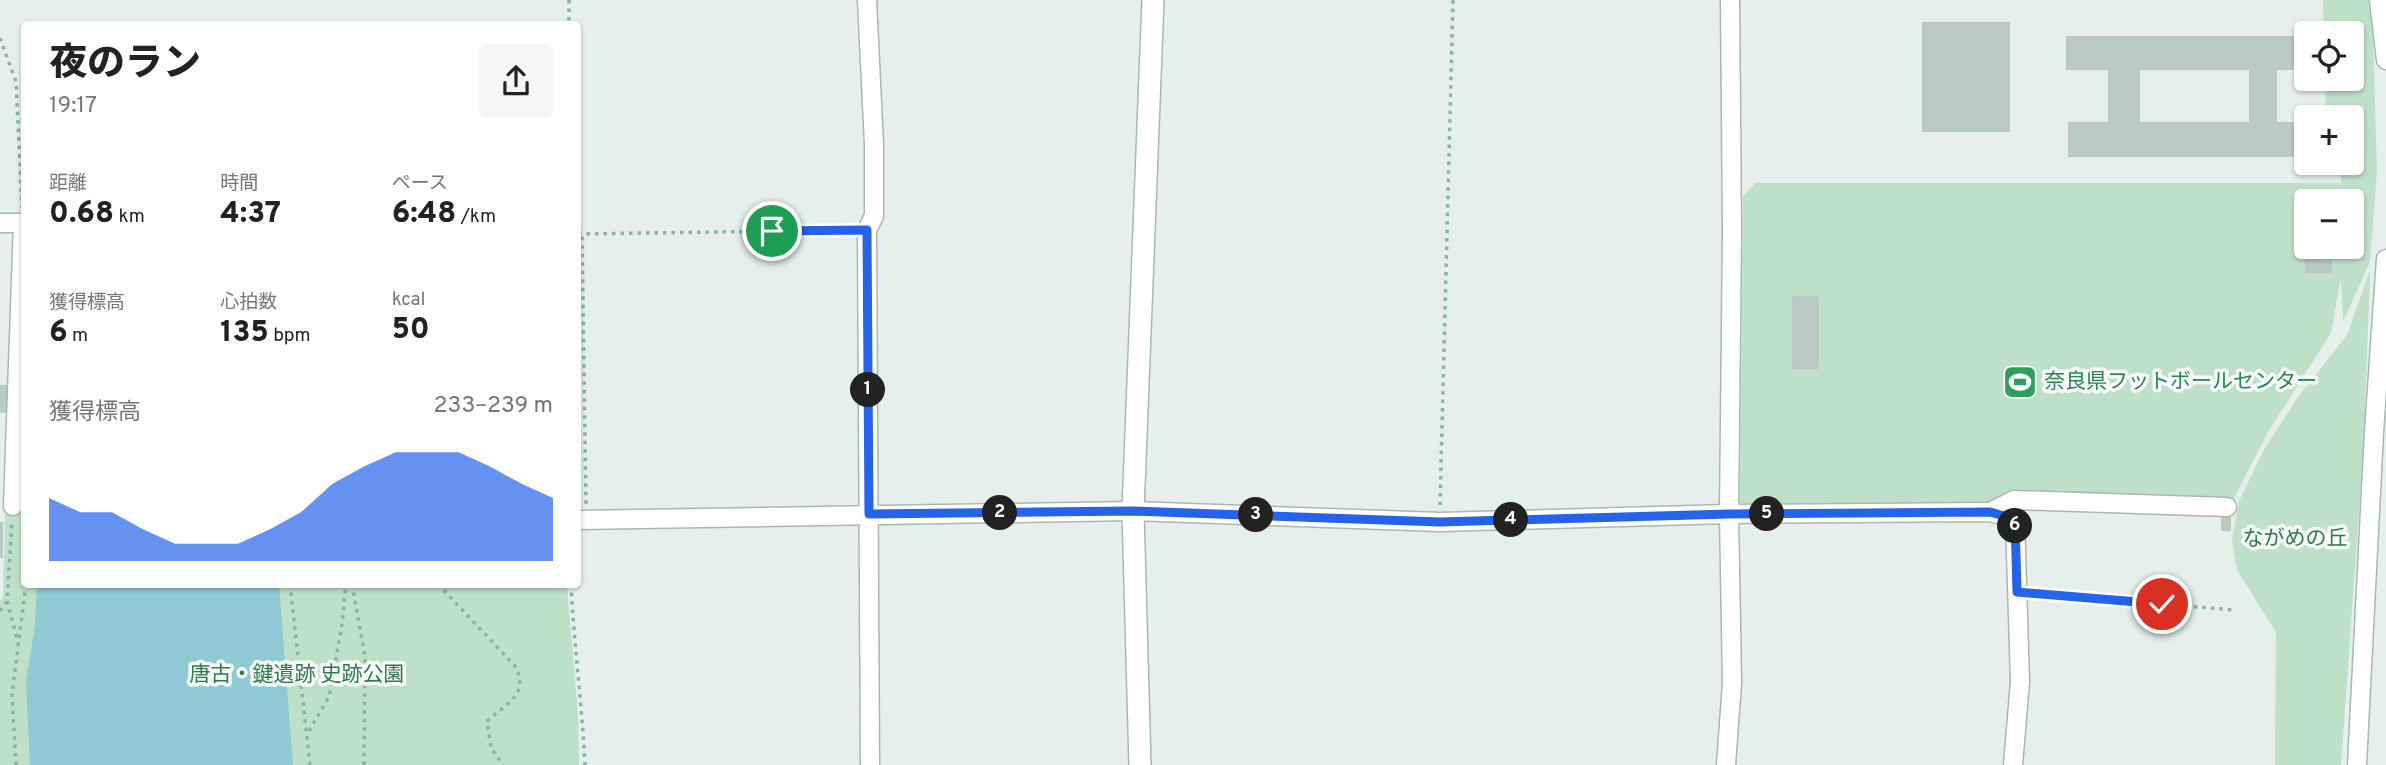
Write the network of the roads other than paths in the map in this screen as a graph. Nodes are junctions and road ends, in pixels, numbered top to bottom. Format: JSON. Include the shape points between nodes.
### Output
{"nodes":[{"id":1,"x":867,"y":0,"type":"edge"},
{"id":2,"x":1153,"y":0,"type":"edge"},
{"id":3,"x":1730,"y":0,"type":"edge"},
{"id":4,"x":2379,"y":0,"type":"edge"},
{"id":5,"x":2386,"y":60,"type":"edge"},
{"id":6,"x":0,"y":223,"type":"edge"},
{"id":7,"x":21,"y":223,"type":"edge"},
{"id":8,"x":2386,"y":259,"type":"edge"},
{"id":9,"x":21,"y":280,"type":"edge"},
{"id":10,"x":13,"y":506,"type":"edge"},
{"id":11,"x":2227,"y":507,"type":"dead end"},
{"id":12,"x":1133,"y":511,"type":"junction"},
{"id":13,"x":1990,"y":512,"type":"junction"},
{"id":14,"x":869,"y":514,"type":"junction"},
{"id":15,"x":1729,"y":514,"type":"junction"},
{"id":16,"x":582,"y":520,"type":"edge"},
{"id":17,"x":870,"y":765,"type":"edge"},
{"id":18,"x":1140,"y":765,"type":"edge"},
{"id":19,"x":1726,"y":765,"type":"edge"},
{"id":20,"x":2013,"y":765,"type":"edge"},
{"id":21,"x":2357,"y":765,"type":"edge"}],
"edges":[{"from":1,"to":14,"type":"street","via":[[874,145],[874,216],[867,230]]},
{"from":2,"to":12,"type":"street"},
{"from":3,"to":15,"type":"street"},
{"from":4,"to":5,"type":"street"},
{"from":6,"to":7,"type":"street"},
{"from":8,"to":21,"type":"street"},
{"from":9,"to":10,"type":"street"},
{"from":11,"to":13,"type":"street","via":[[2014,499]]},
{"from":12,"to":14,"type":"street"},
{"from":12,"to":15,"type":"street","via":[[1440,522]]},
{"from":12,"to":18,"type":"street"},
{"from":13,"to":15,"type":"street"},
{"from":13,"to":20,"type":"street","via":[[2015,519],[2020,682]]},
{"from":14,"to":16,"type":"street"},
{"from":14,"to":17,"type":"street"},
{"from":15,"to":19,"type":"street","via":[[1732,683]]}]}
